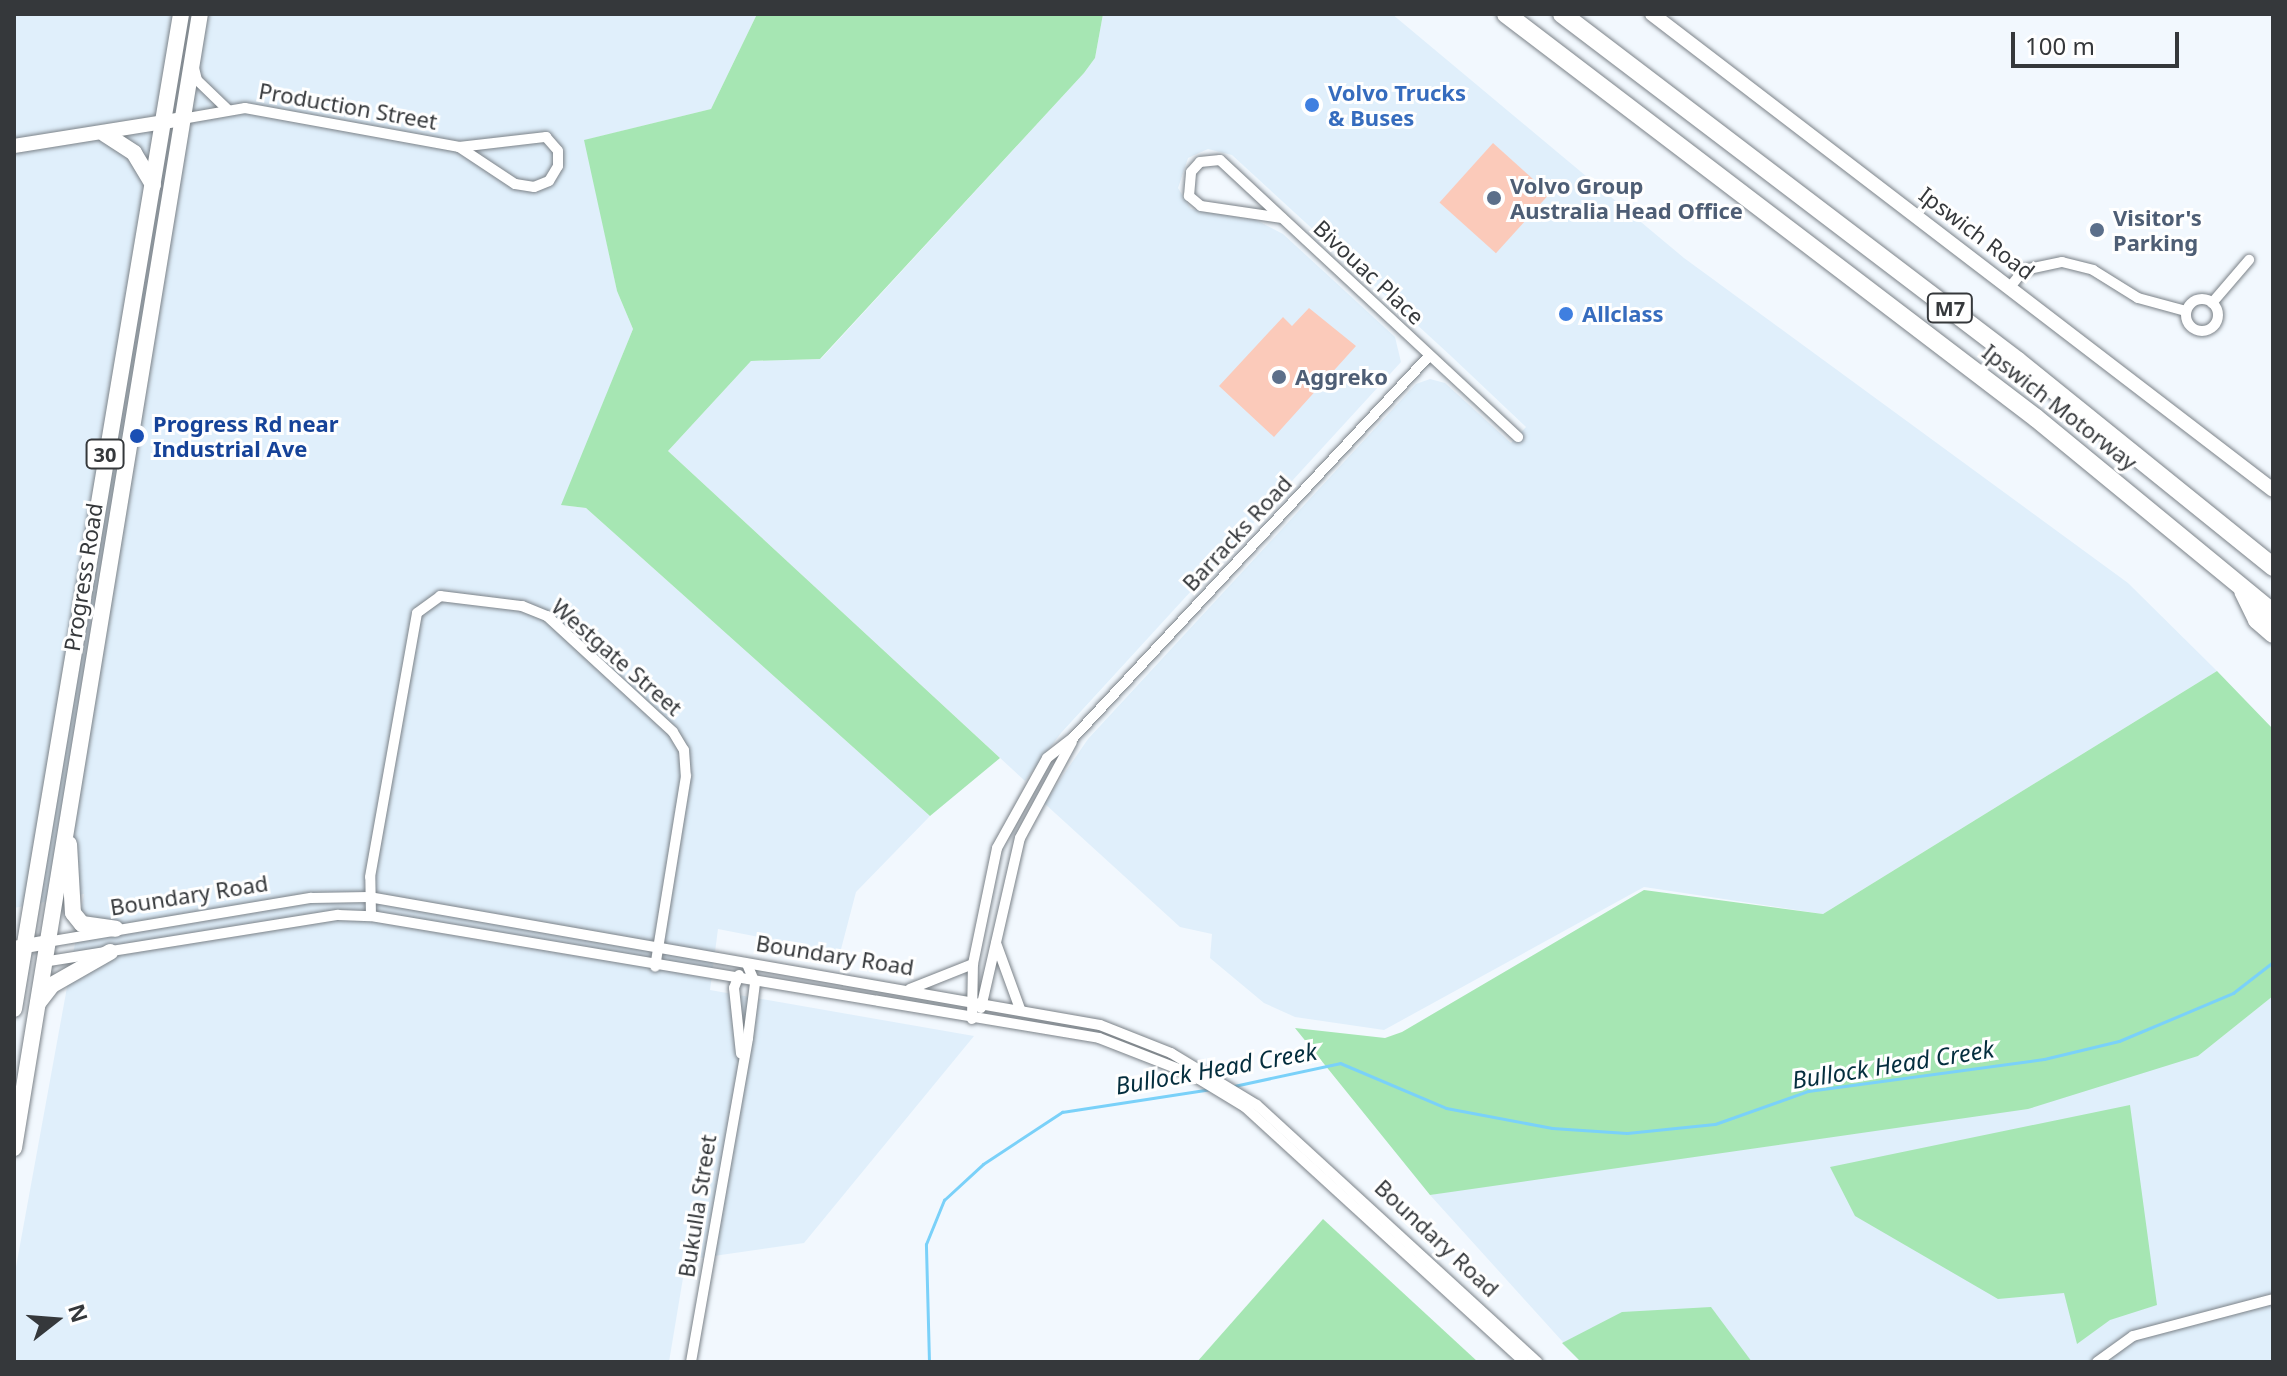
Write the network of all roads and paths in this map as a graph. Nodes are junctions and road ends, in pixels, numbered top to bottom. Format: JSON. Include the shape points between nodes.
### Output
{"nodes":[{"id":1,"x":181,"y":14,"type":"edge"},
{"id":2,"x":200,"y":14,"type":"edge"},
{"id":3,"x":1506,"y":14,"type":"edge"},
{"id":4,"x":1562,"y":14,"type":"edge"},
{"id":5,"x":1652,"y":14,"type":"edge"},
{"id":6,"x":192,"y":57,"type":"junction"},
{"id":7,"x":227,"y":109,"type":"junction"},
{"id":8,"x":182,"y":119,"type":"junction"},
{"id":9,"x":163,"y":123,"type":"junction"},
{"id":10,"x":105,"y":134,"type":"junction"},
{"id":11,"x":14,"y":146,"type":"edge"},
{"id":12,"x":459,"y":147,"type":"junction"},
{"id":13,"x":153,"y":185,"type":"junction"},
{"id":14,"x":1282,"y":218,"type":"junction"},
{"id":15,"x":2249,"y":260,"type":"dead end"},
{"id":16,"x":2010,"y":287,"type":"junction"},
{"id":17,"x":2212,"y":303,"type":"junction"},
{"id":18,"x":2186,"y":311,"type":"junction"},
{"id":19,"x":1429,"y":356,"type":"junction"},
{"id":20,"x":1518,"y":437,"type":"dead end"},
{"id":21,"x":2273,"y":490,"type":"edge"},
{"id":22,"x":2273,"y":567,"type":"edge"},
{"id":23,"x":2240,"y":584,"type":"junction"},
{"id":24,"x":2273,"y":613,"type":"edge"},
{"id":25,"x":2273,"y":634,"type":"edge"},
{"id":26,"x":1074,"y":737,"type":"junction"},
{"id":27,"x":67,"y":822,"type":"junction"},
{"id":28,"x":369,"y":897,"type":"junction"},
{"id":29,"x":31,"y":902,"type":"junction"},
{"id":30,"x":371,"y":916,"type":"junction"},
{"id":31,"x":14,"y":920,"type":"edge"},
{"id":32,"x":116,"y":929,"type":"junction"},
{"id":33,"x":47,"y":942,"type":"junction"},
{"id":34,"x":996,"y":943,"type":"junction"},
{"id":35,"x":658,"y":946,"type":"junction"},
{"id":36,"x":19,"y":947,"type":"edge"},
{"id":37,"x":110,"y":952,"type":"junction"},
{"id":38,"x":43,"y":962,"type":"junction"},
{"id":39,"x":747,"y":964,"type":"junction"},
{"id":40,"x":973,"y":964,"type":"junction"},
{"id":41,"x":18,"y":966,"type":"edge"},
{"id":42,"x":655,"y":967,"type":"junction"},
{"id":43,"x":736,"y":979,"type":"junction"},
{"id":44,"x":755,"y":983,"type":"junction"},
{"id":45,"x":910,"y":989,"type":"junction"},
{"id":46,"x":968,"y":1000,"type":"junction"},
{"id":47,"x":38,"y":1003,"type":"junction"},
{"id":48,"x":984,"y":1004,"type":"junction"},
{"id":49,"x":14,"y":1009,"type":"edge"},
{"id":50,"x":1020,"y":1009,"type":"junction"},
{"id":51,"x":972,"y":1019,"type":"junction"},
{"id":52,"x":742,"y":1056,"type":"junction"},
{"id":53,"x":1168,"y":1057,"type":"junction"},
{"id":54,"x":14,"y":1148,"type":"edge"},
{"id":55,"x":1318,"y":1164,"type":"junction"},
{"id":56,"x":2273,"y":1288,"type":"edge"},
{"id":57,"x":2268,"y":1298,"type":"edge"},
{"id":58,"x":1522,"y":1361,"type":"edge"},
{"id":59,"x":691,"y":1362,"type":"edge"},
{"id":60,"x":1537,"y":1362,"type":"edge"},
{"id":61,"x":2097,"y":1362,"type":"edge"}],
"edges":[{"from":1,"to":9,"type":"main road","name":"Progress Road","number":"30"},
{"from":2,"to":6,"type":"main road","name":"Progress Road","number":"30"},
{"from":3,"to":23,"type":"highway","name":"Ipswich Motorway","number":"M7","via":[[1992,383]]},
{"from":4,"to":22,"type":"highway","name":"Ipswich Motorway","number":"M7","via":[[2018,361]]},
{"from":5,"to":16,"type":"street","name":"Ipswich Road"},
{"from":6,"to":7,"type":"street","via":[[197,80]]},
{"from":6,"to":8,"type":"main road","name":"Progress Road","number":"30"},
{"from":7,"to":8,"type":"street","name":"Production Street"},
{"from":7,"to":12,"type":"street","name":"Production Street"},
{"from":8,"to":9,"type":"street"},
{"from":8,"to":27,"type":"main road","name":"Progress Road","number":"30"},
{"from":9,"to":10,"type":"street"},
{"from":9,"to":13,"type":"main road","name":"Progress Road","number":"30"},
{"from":10,"to":11,"type":"street"},
{"from":10,"to":13,"type":"main road","via":[[134,153]]},
{"from":12,"to":12,"type":"street","name":"Production Street","via":[[546,137],[558,151],[558,166],[549,181],[534,187],[515,184]]},
{"from":13,"to":29,"type":"main road","name":"Progress Road","number":"30"},
{"from":14,"to":14,"type":"street","name":"Bivouac Place","via":[[1201,206],[1189,196],[1191,172],[1200,162],[1220,160]]},
{"from":14,"to":19,"type":"street","name":"Bivouac Place"},
{"from":15,"to":17,"type":"street"},
{"from":16,"to":18,"type":"street","via":[[2024,270],[2062,262],[2093,270],[2138,298]]},
{"from":16,"to":21,"type":"street","name":"Ipswich Road"},
{"from":17,"to":18,"type":"street","via":[[2198,300]]},
{"from":17,"to":18,"type":"street","via":[[2217,319],[2207,330],[2192,328]]},
{"from":19,"to":20,"type":"street","name":"Bivouac Place"},
{"from":19,"to":26,"type":"street","name":"Barracks Road"},
{"from":23,"to":24,"type":"highway","name":"Ipswich Motorway","number":"M7"},
{"from":23,"to":25,"type":"highway","via":[[2257,620]]},
{"from":26,"to":34,"type":"street","name":"Barracks Road","via":[[1020,838]]},
{"from":26,"to":40,"type":"street","name":"Barracks Road","via":[[1047,758],[1013,812],[982,906]]},
{"from":27,"to":32,"type":"main road","via":[[73,913],[82,924]]},
{"from":27,"to":33,"type":"main road","name":"Progress Road","number":"30"},
{"from":28,"to":30,"type":"street","name":"Westgate Street"},
{"from":28,"to":32,"type":"street","name":"Boundary Road","via":[[311,898]]},
{"from":28,"to":35,"type":"street","name":"Boundary Road"},
{"from":28,"to":35,"type":"street","name":"Westgate Street","via":[[417,613],[440,596],[522,606],[547,616],[673,732],[684,750],[686,776]]},
{"from":29,"to":31,"type":"main road"},
{"from":29,"to":36,"type":"main road","name":"Progress Road","number":"30"},
{"from":30,"to":37,"type":"street","name":"Boundary Road"},
{"from":30,"to":42,"type":"street","name":"Boundary Road"},
{"from":32,"to":33,"type":"street","name":"Boundary Road"},
{"from":33,"to":36,"type":"street","name":"Boundary Road"},
{"from":33,"to":38,"type":"main road","name":"Progress Road","number":"30"},
{"from":34,"to":48,"type":"street","name":"Barracks Road"},
{"from":34,"to":50,"type":"street"},
{"from":35,"to":39,"type":"street","name":"Boundary Road"},
{"from":35,"to":42,"type":"street","name":"Westgate Street"},
{"from":36,"to":41,"type":"main road","name":"Progress Road","number":"30"},
{"from":37,"to":38,"type":"street","name":"Boundary Road"},
{"from":37,"to":47,"type":"main road","via":[[52,985]]},
{"from":38,"to":41,"type":"street","name":"Boundary Road"},
{"from":38,"to":47,"type":"main road","name":"Progress Road","number":"30"},
{"from":39,"to":43,"type":"street"},
{"from":39,"to":44,"type":"street"},
{"from":39,"to":45,"type":"street","name":"Boundary Road"},
{"from":40,"to":45,"type":"street"},
{"from":40,"to":46,"type":"street","name":"Barracks Road"},
{"from":41,"to":49,"type":"main road","name":"Progress Road","number":"30"},
{"from":42,"to":43,"type":"street","name":"Boundary Road"},
{"from":43,"to":44,"type":"street","name":"Boundary Road"},
{"from":43,"to":52,"type":"street","name":"Bukulla Street"},
{"from":44,"to":51,"type":"street","name":"Boundary Road"},
{"from":44,"to":52,"type":"street","name":"Bukulla Street"},
{"from":45,"to":46,"type":"street","name":"Boundary Road"},
{"from":46,"to":48,"type":"street","name":"Boundary Road"},
{"from":46,"to":51,"type":"street","name":"Barracks Road"},
{"from":47,"to":54,"type":"main road","name":"Progress Road","number":"30"},
{"from":48,"to":50,"type":"street","name":"Boundary Road"},
{"from":48,"to":51,"type":"street","name":"Barracks Road"},
{"from":50,"to":53,"type":"street","name":"Boundary Road","via":[[1100,1025]]},
{"from":51,"to":53,"type":"street","name":"Boundary Road","via":[[1099,1038]]},
{"from":52,"to":59,"type":"street","name":"Bukulla Street"},
{"from":53,"to":55,"type":"street","name":"Boundary Road","via":[[1245,1107]]},
{"from":55,"to":58,"type":"street","name":"Boundary Road"},
{"from":55,"to":60,"type":"street","name":"Boundary Road"},
{"from":56,"to":57,"type":"street"},
{"from":57,"to":61,"type":"street","via":[[2133,1336]]}]}
